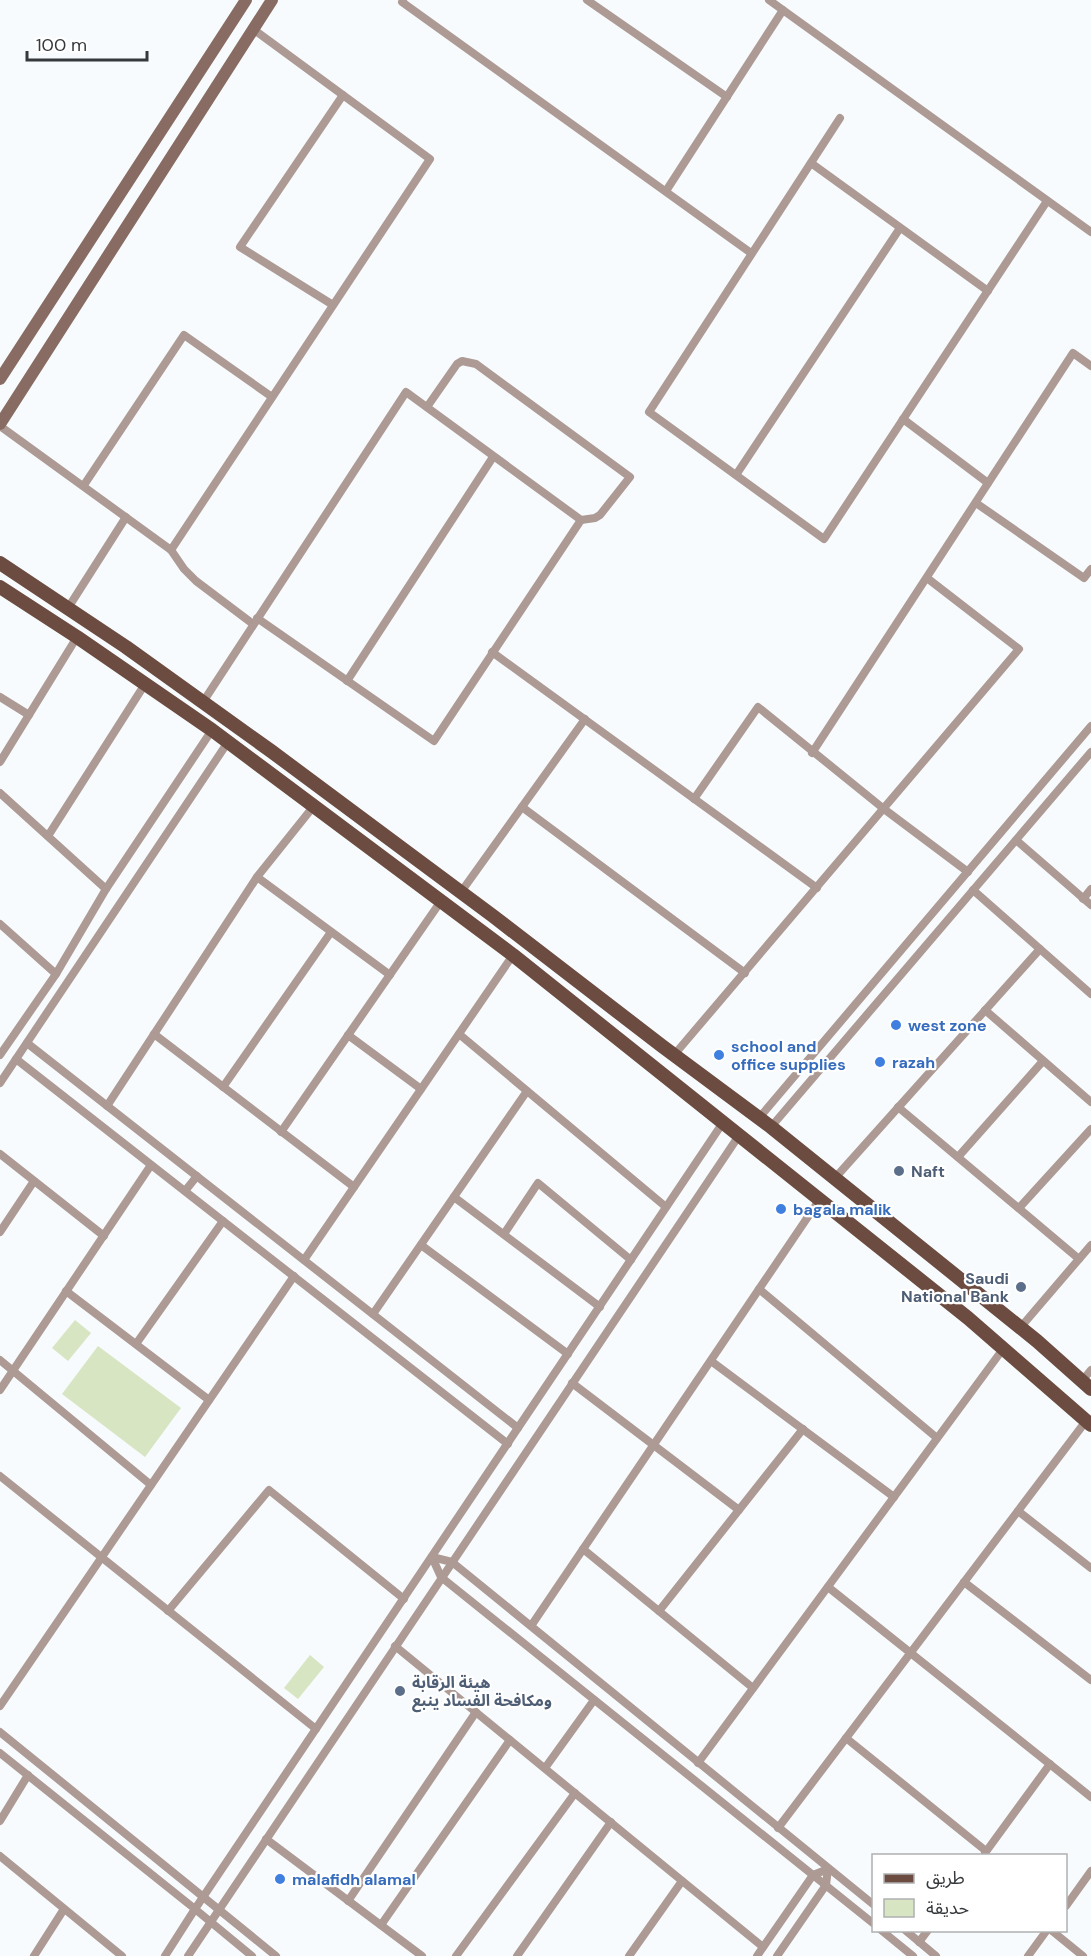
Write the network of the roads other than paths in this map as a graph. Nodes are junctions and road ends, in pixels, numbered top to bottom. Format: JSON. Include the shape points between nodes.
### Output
{"nodes":[{"id":1,"x":246,"y":0,"type":"edge"},
{"id":2,"x":272,"y":0,"type":"edge"},
{"id":3,"x":403,"y":0,"type":"edge"},
{"id":4,"x":586,"y":0,"type":"edge"},
{"id":5,"x":769,"y":0,"type":"edge"},
{"id":6,"x":783,"y":10,"type":"junction"},
{"id":7,"x":253,"y":29,"type":"junction"},
{"id":8,"x":342,"y":95,"type":"junction"},
{"id":9,"x":727,"y":97,"type":"junction"},
{"id":10,"x":840,"y":118,"type":"dead end"},
{"id":11,"x":811,"y":163,"type":"junction"},
{"id":12,"x":666,"y":191,"type":"junction"},
{"id":13,"x":1047,"y":201,"type":"junction"},
{"id":14,"x":900,"y":228,"type":"junction"},
{"id":15,"x":1091,"y":232,"type":"edge"},
{"id":16,"x":751,"y":253,"type":"junction"},
{"id":17,"x":987,"y":291,"type":"junction"},
{"id":18,"x":333,"y":305,"type":"junction"},
{"id":19,"x":1091,"y":366,"type":"edge"},
{"id":20,"x":0,"y":379,"type":"edge"},
{"id":21,"x":272,"y":397,"type":"junction"},
{"id":22,"x":427,"y":407,"type":"junction"},
{"id":23,"x":903,"y":419,"type":"junction"},
{"id":24,"x":0,"y":425,"type":"edge"},
{"id":25,"x":493,"y":457,"type":"junction"},
{"id":26,"x":736,"y":475,"type":"junction"},
{"id":27,"x":988,"y":483,"type":"junction"},
{"id":28,"x":84,"y":485,"type":"junction"},
{"id":29,"x":976,"y":502,"type":"junction"},
{"id":30,"x":126,"y":517,"type":"junction"},
{"id":31,"x":581,"y":520,"type":"junction"},
{"id":32,"x":171,"y":550,"type":"junction"},
{"id":33,"x":0,"y":563,"type":"edge"},
{"id":34,"x":1091,"y":569,"type":"edge"},
{"id":35,"x":927,"y":578,"type":"junction"},
{"id":36,"x":0,"y":587,"type":"edge"},
{"id":37,"x":68,"y":608,"type":"junction"},
{"id":38,"x":255,"y":621,"type":"junction"},
{"id":39,"x":78,"y":636,"type":"junction"},
{"id":40,"x":492,"y":652,"type":"junction"},
{"id":41,"x":347,"y":681,"type":"junction"},
{"id":42,"x":145,"y":684,"type":"junction"},
{"id":43,"x":0,"y":698,"type":"edge"},
{"id":44,"x":203,"y":702,"type":"junction"},
{"id":45,"x":29,"y":716,"type":"junction"},
{"id":46,"x":585,"y":719,"type":"junction"},
{"id":47,"x":1091,"y":726,"type":"edge"},
{"id":48,"x":212,"y":730,"type":"junction"},
{"id":49,"x":228,"y":742,"type":"junction"},
{"id":50,"x":1091,"y":752,"type":"edge"},
{"id":51,"x":812,"y":753,"type":"junction"},
{"id":52,"x":0,"y":762,"type":"edge"},
{"id":53,"x":0,"y":793,"type":"edge"},
{"id":54,"x":694,"y":799,"type":"junction"},
{"id":55,"x":313,"y":807,"type":"junction"},
{"id":56,"x":522,"y":807,"type":"junction"},
{"id":57,"x":884,"y":809,"type":"junction"},
{"id":58,"x":48,"y":836,"type":"junction"},
{"id":59,"x":1016,"y":840,"type":"junction"},
{"id":60,"x":968,"y":872,"type":"junction"},
{"id":61,"x":257,"y":877,"type":"junction"},
{"id":62,"x":817,"y":888,"type":"junction"},
{"id":63,"x":106,"y":889,"type":"junction"},
{"id":64,"x":1091,"y":889,"type":"edge"},
{"id":65,"x":974,"y":890,"type":"junction"},
{"id":66,"x":461,"y":892,"type":"junction"},
{"id":67,"x":1083,"y":898,"type":"junction"},
{"id":68,"x":441,"y":901,"type":"junction"},
{"id":69,"x":1091,"y":905,"type":"edge"},
{"id":70,"x":0,"y":924,"type":"edge"},
{"id":71,"x":331,"y":932,"type":"junction"},
{"id":72,"x":1040,"y":949,"type":"junction"},
{"id":73,"x":513,"y":955,"type":"junction"},
{"id":74,"x":745,"y":973,"type":"junction"},
{"id":75,"x":56,"y":974,"type":"junction"},
{"id":76,"x":390,"y":975,"type":"junction"},
{"id":77,"x":1091,"y":994,"type":"edge"},
{"id":78,"x":985,"y":1010,"type":"junction"},
{"id":79,"x":154,"y":1034,"type":"junction"},
{"id":80,"x":459,"y":1034,"type":"junction"},
{"id":81,"x":348,"y":1035,"type":"junction"},
{"id":82,"x":27,"y":1043,"type":"junction"},
{"id":83,"x":0,"y":1055,"type":"edge"},
{"id":84,"x":674,"y":1055,"type":"junction"},
{"id":85,"x":16,"y":1059,"type":"junction"},
{"id":86,"x":1043,"y":1061,"type":"junction"},
{"id":87,"x":0,"y":1083,"type":"edge"},
{"id":88,"x":223,"y":1087,"type":"junction"},
{"id":89,"x":1091,"y":1088,"type":"edge"},
{"id":90,"x":421,"y":1089,"type":"junction"},
{"id":91,"x":527,"y":1091,"type":"junction"},
{"id":92,"x":1088,"y":1099,"type":"edge"},
{"id":93,"x":107,"y":1106,"type":"junction"},
{"id":94,"x":898,"y":1107,"type":"junction"},
{"id":95,"x":759,"y":1118,"type":"junction"},
{"id":96,"x":724,"y":1121,"type":"junction"},
{"id":97,"x":771,"y":1127,"type":"junction"},
{"id":98,"x":1091,"y":1129,"type":"edge"},
{"id":99,"x":281,"y":1132,"type":"junction"},
{"id":100,"x":740,"y":1134,"type":"junction"},
{"id":101,"x":0,"y":1154,"type":"edge"},
{"id":102,"x":958,"y":1157,"type":"junction"},
{"id":103,"x":151,"y":1165,"type":"junction"},
{"id":104,"x":196,"y":1176,"type":"junction"},
{"id":105,"x":835,"y":1178,"type":"junction"},
{"id":106,"x":34,"y":1181,"type":"junction"},
{"id":107,"x":354,"y":1187,"type":"junction"},
{"id":108,"x":185,"y":1191,"type":"junction"},
{"id":109,"x":454,"y":1197,"type":"junction"},
{"id":110,"x":820,"y":1199,"type":"junction"},
{"id":111,"x":666,"y":1207,"type":"junction"},
{"id":112,"x":1019,"y":1208,"type":"junction"},
{"id":113,"x":223,"y":1221,"type":"junction"},
{"id":114,"x":0,"y":1232,"type":"edge"},
{"id":115,"x":504,"y":1234,"type":"junction"},
{"id":116,"x":104,"y":1236,"type":"junction"},
{"id":117,"x":421,"y":1245,"type":"junction"},
{"id":118,"x":1091,"y":1245,"type":"edge"},
{"id":119,"x":1079,"y":1259,"type":"junction"},
{"id":120,"x":304,"y":1260,"type":"junction"},
{"id":121,"x":631,"y":1260,"type":"junction"},
{"id":122,"x":294,"y":1276,"type":"junction"},
{"id":123,"x":759,"y":1289,"type":"junction"},
{"id":124,"x":66,"y":1291,"type":"junction"},
{"id":125,"x":600,"y":1307,"type":"junction"},
{"id":126,"x":373,"y":1314,"type":"junction"},
{"id":127,"x":1020,"y":1328,"type":"junction"},
{"id":128,"x":136,"y":1344,"type":"junction"},
{"id":129,"x":1003,"y":1349,"type":"junction"},
{"id":130,"x":568,"y":1354,"type":"junction"},
{"id":131,"x":0,"y":1360,"type":"edge"},
{"id":132,"x":711,"y":1360,"type":"junction"},
{"id":133,"x":13,"y":1371,"type":"junction"},
{"id":134,"x":1088,"y":1380,"type":"edge"},
{"id":135,"x":572,"y":1383,"type":"junction"},
{"id":136,"x":0,"y":1390,"type":"edge"},
{"id":137,"x":209,"y":1400,"type":"junction"},
{"id":138,"x":1088,"y":1423,"type":"edge"},
{"id":139,"x":518,"y":1428,"type":"junction"},
{"id":140,"x":803,"y":1429,"type":"junction"},
{"id":141,"x":938,"y":1438,"type":"junction"},
{"id":142,"x":508,"y":1444,"type":"junction"},
{"id":143,"x":654,"y":1444,"type":"junction"},
{"id":144,"x":0,"y":1476,"type":"edge"},
{"id":145,"x":151,"y":1485,"type":"junction"},
{"id":146,"x":894,"y":1497,"type":"junction"},
{"id":147,"x":740,"y":1510,"type":"junction"},
{"id":148,"x":1018,"y":1510,"type":"junction"},
{"id":149,"x":583,"y":1549,"type":"junction"},
{"id":150,"x":102,"y":1557,"type":"junction"},
{"id":151,"x":432,"y":1557,"type":"junction"},
{"id":152,"x":452,"y":1562,"type":"junction"},
{"id":153,"x":1091,"y":1568,"type":"edge"},
{"id":154,"x":441,"y":1577,"type":"junction"},
{"id":155,"x":964,"y":1582,"type":"junction"},
{"id":156,"x":828,"y":1587,"type":"junction"},
{"id":157,"x":404,"y":1599,"type":"junction"},
{"id":158,"x":168,"y":1611,"type":"junction"},
{"id":159,"x":659,"y":1611,"type":"junction"},
{"id":160,"x":531,"y":1626,"type":"junction"},
{"id":161,"x":396,"y":1646,"type":"junction"},
{"id":162,"x":910,"y":1653,"type":"junction"},
{"id":163,"x":1091,"y":1680,"type":"edge"},
{"id":164,"x":753,"y":1688,"type":"junction"},
{"id":165,"x":594,"y":1700,"type":"junction"},
{"id":166,"x":0,"y":1706,"type":"edge"},
{"id":167,"x":476,"y":1712,"type":"junction"},
{"id":168,"x":316,"y":1730,"type":"junction"},
{"id":169,"x":0,"y":1732,"type":"edge"},
{"id":170,"x":846,"y":1738,"type":"junction"},
{"id":171,"x":510,"y":1740,"type":"junction"},
{"id":172,"x":0,"y":1753,"type":"edge"},
{"id":173,"x":698,"y":1763,"type":"junction"},
{"id":174,"x":1050,"y":1764,"type":"junction"},
{"id":175,"x":545,"y":1768,"type":"junction"},
{"id":176,"x":28,"y":1775,"type":"junction"},
{"id":177,"x":575,"y":1793,"type":"junction"},
{"id":178,"x":1091,"y":1797,"type":"edge"},
{"id":179,"x":0,"y":1821,"type":"edge"},
{"id":180,"x":612,"y":1822,"type":"junction"},
{"id":181,"x":778,"y":1828,"type":"junction"},
{"id":182,"x":266,"y":1839,"type":"junction"},
{"id":183,"x":985,"y":1853,"type":"edge"},
{"id":184,"x":0,"y":1856,"type":"edge"},
{"id":185,"x":828,"y":1869,"type":"junction"},
{"id":186,"x":1091,"y":1871,"type":"edge"},
{"id":187,"x":813,"y":1875,"type":"junction"},
{"id":188,"x":682,"y":1881,"type":"junction"},
{"id":189,"x":826,"y":1886,"type":"junction"},
{"id":190,"x":204,"y":1897,"type":"junction"},
{"id":191,"x":348,"y":1901,"type":"junction"},
{"id":192,"x":1067,"y":1903,"type":"edge"},
{"id":193,"x":872,"y":1904,"type":"edge"},
{"id":194,"x":64,"y":1909,"type":"junction"},
{"id":195,"x":195,"y":1909,"type":"junction"},
{"id":196,"x":218,"y":1909,"type":"junction"},
{"id":197,"x":210,"y":1921,"type":"junction"},
{"id":198,"x":872,"y":1923,"type":"edge"},
{"id":199,"x":381,"y":1925,"type":"junction"},
{"id":200,"x":883,"y":1932,"type":"edge"},
{"id":201,"x":907,"y":1932,"type":"edge"},
{"id":202,"x":926,"y":1932,"type":"edge"},
{"id":203,"x":1047,"y":1932,"type":"edge"},
{"id":204,"x":1052,"y":1932,"type":"edge"},
{"id":205,"x":919,"y":1942,"type":"junction"},
{"id":206,"x":764,"y":1947,"type":"junction"},
{"id":207,"x":34,"y":1956,"type":"edge"},
{"id":208,"x":122,"y":1956,"type":"edge"},
{"id":209,"x":165,"y":1956,"type":"edge"},
{"id":210,"x":188,"y":1956,"type":"edge"},
{"id":211,"x":252,"y":1956,"type":"edge"},
{"id":212,"x":276,"y":1956,"type":"edge"},
{"id":213,"x":422,"y":1956,"type":"edge"},
{"id":214,"x":456,"y":1956,"type":"edge"},
{"id":215,"x":516,"y":1956,"type":"edge"},
{"id":216,"x":629,"y":1956,"type":"edge"},
{"id":217,"x":757,"y":1956,"type":"edge"},
{"id":218,"x":777,"y":1956,"type":"edge"},
{"id":219,"x":913,"y":1956,"type":"edge"},
{"id":220,"x":936,"y":1956,"type":"edge"},
{"id":221,"x":1028,"y":1956,"type":"edge"},
{"id":222,"x":1083,"y":1956,"type":"edge"}],
"edges":[{"from":1,"to":20,"type":"main road"},
{"from":2,"to":7,"type":"main road"},
{"from":3,"to":12,"type":"street"},
{"from":4,"to":9,"type":"street"},
{"from":5,"to":6,"type":"street"},
{"from":6,"to":9,"type":"street"},
{"from":6,"to":13,"type":"street"},
{"from":7,"to":8,"type":"street"},
{"from":7,"to":24,"type":"main road"},
{"from":8,"to":18,"type":"street","via":[[430,159]]},
{"from":8,"to":18,"type":"street","via":[[240,247]]},
{"from":9,"to":12,"type":"street"},
{"from":10,"to":11,"type":"street"},
{"from":11,"to":14,"type":"street"},
{"from":11,"to":16,"type":"street"},
{"from":12,"to":16,"type":"street"},
{"from":13,"to":15,"type":"street"},
{"from":13,"to":17,"type":"street"},
{"from":14,"to":17,"type":"street"},
{"from":14,"to":26,"type":"street"},
{"from":16,"to":26,"type":"street","via":[[649,412]]},
{"from":17,"to":23,"type":"street"},
{"from":18,"to":21,"type":"street"},
{"from":19,"to":27,"type":"street","via":[[1073,353]]},
{"from":21,"to":28,"type":"street","via":[[184,335]]},
{"from":21,"to":32,"type":"street"},
{"from":22,"to":25,"type":"street"},
{"from":22,"to":31,"type":"street","via":[[457,364],[476,364],[630,477],[600,515]]},
{"from":22,"to":38,"type":"street","via":[[406,392]]},
{"from":23,"to":26,"type":"street","via":[[824,539]]},
{"from":23,"to":27,"type":"street"},
{"from":24,"to":28,"type":"street"},
{"from":25,"to":31,"type":"street"},
{"from":25,"to":41,"type":"street"},
{"from":27,"to":29,"type":"street"},
{"from":28,"to":30,"type":"street"},
{"from":29,"to":34,"type":"street","via":[[1084,578]]},
{"from":29,"to":35,"type":"street"},
{"from":30,"to":32,"type":"street"},
{"from":30,"to":37,"type":"street"},
{"from":31,"to":40,"type":"street"},
{"from":32,"to":38,"type":"street","via":[[196,581]]},
{"from":33,"to":37,"type":"main road"},
{"from":35,"to":51,"type":"street"},
{"from":35,"to":57,"type":"street","via":[[1019,649]]},
{"from":36,"to":39,"type":"main road"},
{"from":37,"to":44,"type":"main road"},
{"from":38,"to":41,"type":"street"},
{"from":38,"to":44,"type":"street"},
{"from":39,"to":42,"type":"main road"},
{"from":39,"to":45,"type":"street"},
{"from":40,"to":41,"type":"street","via":[[434,741]]},
{"from":40,"to":46,"type":"street"},
{"from":42,"to":48,"type":"main road"},
{"from":42,"to":58,"type":"street"},
{"from":43,"to":45,"type":"street"},
{"from":44,"to":66,"type":"main road"},
{"from":45,"to":52,"type":"street"},
{"from":46,"to":54,"type":"street"},
{"from":46,"to":56,"type":"street"},
{"from":47,"to":60,"type":"street"},
{"from":48,"to":49,"type":"main road"},
{"from":48,"to":63,"type":"street"},
{"from":49,"to":55,"type":"main road"},
{"from":49,"to":82,"type":"street"},
{"from":50,"to":59,"type":"street"},
{"from":51,"to":54,"type":"street","via":[[758,707]]},
{"from":51,"to":57,"type":"street"},
{"from":53,"to":58,"type":"street"},
{"from":54,"to":62,"type":"street"},
{"from":55,"to":61,"type":"street"},
{"from":55,"to":68,"type":"main road"},
{"from":56,"to":66,"type":"street"},
{"from":56,"to":74,"type":"street"},
{"from":57,"to":60,"type":"street"},
{"from":57,"to":62,"type":"street"},
{"from":58,"to":63,"type":"street"},
{"from":59,"to":65,"type":"street"},
{"from":59,"to":67,"type":"street"},
{"from":60,"to":95,"type":"street"},
{"from":61,"to":71,"type":"street"},
{"from":61,"to":79,"type":"street"},
{"from":62,"to":74,"type":"street"},
{"from":63,"to":75,"type":"street"},
{"from":64,"to":67,"type":"street"},
{"from":65,"to":72,"type":"street"},
{"from":65,"to":97,"type":"street"},
{"from":66,"to":84,"type":"main road"},
{"from":67,"to":69,"type":"street"},
{"from":68,"to":73,"type":"main road"},
{"from":68,"to":76,"type":"street"},
{"from":70,"to":75,"type":"street"},
{"from":71,"to":76,"type":"street"},
{"from":71,"to":88,"type":"street"},
{"from":72,"to":77,"type":"street"},
{"from":72,"to":78,"type":"street"},
{"from":73,"to":80,"type":"street"},
{"from":73,"to":96,"type":"main road"},
{"from":74,"to":84,"type":"street"},
{"from":75,"to":83,"type":"street"},
{"from":76,"to":81,"type":"street"},
{"from":78,"to":86,"type":"street"},
{"from":78,"to":94,"type":"street"},
{"from":79,"to":88,"type":"street"},
{"from":79,"to":93,"type":"street"},
{"from":80,"to":90,"type":"street"},
{"from":80,"to":91,"type":"street"},
{"from":81,"to":90,"type":"street"},
{"from":81,"to":99,"type":"street"},
{"from":82,"to":85,"type":"street"},
{"from":82,"to":93,"type":"street"},
{"from":84,"to":95,"type":"main road"},
{"from":85,"to":87,"type":"street"},
{"from":85,"to":103,"type":"street"},
{"from":86,"to":92,"type":"street"},
{"from":86,"to":102,"type":"street"},
{"from":88,"to":99,"type":"street"},
{"from":89,"to":92,"type":"street"},
{"from":90,"to":107,"type":"street"},
{"from":91,"to":109,"type":"street"},
{"from":91,"to":111,"type":"street"},
{"from":93,"to":104,"type":"street"},
{"from":94,"to":102,"type":"street"},
{"from":94,"to":105,"type":"street"},
{"from":95,"to":97,"type":"main road"},
{"from":96,"to":100,"type":"main road"},
{"from":96,"to":111,"type":"street"},
{"from":97,"to":105,"type":"main road"},
{"from":98,"to":112,"type":"street"},
{"from":99,"to":107,"type":"street"},
{"from":100,"to":110,"type":"main road"},
{"from":100,"to":135,"type":"street"},
{"from":101,"to":106,"type":"street"},
{"from":102,"to":112,"type":"street"},
{"from":103,"to":108,"type":"street"},
{"from":103,"to":116,"type":"street"},
{"from":104,"to":108,"type":"street"},
{"from":104,"to":120,"type":"street"},
{"from":105,"to":127,"type":"main road"},
{"from":106,"to":114,"type":"street"},
{"from":106,"to":116,"type":"street"},
{"from":107,"to":120,"type":"street"},
{"from":108,"to":113,"type":"street"},
{"from":109,"to":115,"type":"street"},
{"from":109,"to":117,"type":"street"},
{"from":110,"to":123,"type":"street"},
{"from":110,"to":129,"type":"main road"},
{"from":111,"to":121,"type":"street"},
{"from":112,"to":119,"type":"street"},
{"from":113,"to":122,"type":"street"},
{"from":113,"to":128,"type":"street"},
{"from":115,"to":121,"type":"street","via":[[538,1183]]},
{"from":115,"to":125,"type":"street"},
{"from":116,"to":124,"type":"street"},
{"from":117,"to":126,"type":"street"},
{"from":117,"to":130,"type":"street"},
{"from":118,"to":119,"type":"street"},
{"from":119,"to":127,"type":"street"},
{"from":120,"to":126,"type":"street"},
{"from":121,"to":125,"type":"street"},
{"from":122,"to":137,"type":"street"},
{"from":122,"to":142,"type":"street"},
{"from":123,"to":132,"type":"street"},
{"from":123,"to":141,"type":"street"},
{"from":124,"to":128,"type":"street"},
{"from":124,"to":133,"type":"street"},
{"from":125,"to":130,"type":"street"},
{"from":126,"to":139,"type":"street"},
{"from":127,"to":134,"type":"main road"},
{"from":128,"to":137,"type":"street"},
{"from":129,"to":138,"type":"main road"},
{"from":129,"to":141,"type":"street"},
{"from":130,"to":139,"type":"street"},
{"from":131,"to":133,"type":"street"},
{"from":132,"to":140,"type":"street"},
{"from":132,"to":143,"type":"street"},
{"from":133,"to":136,"type":"street"},
{"from":133,"to":145,"type":"street"},
{"from":135,"to":143,"type":"street"},
{"from":135,"to":152,"type":"street"},
{"from":137,"to":145,"type":"street"},
{"from":138,"to":148,"type":"street"},
{"from":139,"to":142,"type":"street"},
{"from":140,"to":146,"type":"street"},
{"from":140,"to":147,"type":"street"},
{"from":141,"to":146,"type":"street"},
{"from":142,"to":151,"type":"street"},
{"from":143,"to":147,"type":"street"},
{"from":143,"to":149,"type":"street"},
{"from":144,"to":150,"type":"street"},
{"from":145,"to":150,"type":"street"},
{"from":146,"to":156,"type":"street"},
{"from":147,"to":159,"type":"street"},
{"from":148,"to":153,"type":"street"},
{"from":148,"to":155,"type":"street"},
{"from":149,"to":159,"type":"street"},
{"from":149,"to":160,"type":"street"},
{"from":150,"to":158,"type":"street"},
{"from":150,"to":166,"type":"street"},
{"from":151,"to":152,"type":"street"},
{"from":151,"to":154,"type":"street"},
{"from":151,"to":157,"type":"street"},
{"from":152,"to":154,"type":"street"},
{"from":152,"to":160,"type":"street"},
{"from":154,"to":161,"type":"street"},
{"from":154,"to":165,"type":"street"},
{"from":155,"to":162,"type":"street"},
{"from":155,"to":163,"type":"street"},
{"from":156,"to":162,"type":"street"},
{"from":156,"to":164,"type":"street"},
{"from":157,"to":158,"type":"street","via":[[268,1490]]},
{"from":157,"to":168,"type":"street"},
{"from":158,"to":168,"type":"street"},
{"from":159,"to":164,"type":"street"},
{"from":160,"to":173,"type":"street"},
{"from":161,"to":167,"type":"street"},
{"from":161,"to":182,"type":"street"},
{"from":162,"to":170,"type":"street"},
{"from":162,"to":174,"type":"street"},
{"from":164,"to":173,"type":"street"},
{"from":165,"to":175,"type":"street"},
{"from":165,"to":187,"type":"street"},
{"from":167,"to":171,"type":"street"},
{"from":167,"to":191,"type":"street"},
{"from":168,"to":190,"type":"street"},
{"from":169,"to":190,"type":"street"},
{"from":170,"to":181,"type":"street"},
{"from":170,"to":183,"type":"street"},
{"from":171,"to":175,"type":"street"},
{"from":171,"to":199,"type":"street"},
{"from":172,"to":176,"type":"street"},
{"from":173,"to":181,"type":"street"},
{"from":174,"to":178,"type":"street"},
{"from":174,"to":183,"type":"street"},
{"from":175,"to":177,"type":"street"},
{"from":176,"to":179,"type":"street"},
{"from":176,"to":195,"type":"street"},
{"from":177,"to":180,"type":"street"},
{"from":177,"to":214,"type":"street"},
{"from":180,"to":188,"type":"street"},
{"from":180,"to":215,"type":"street"},
{"from":181,"to":185,"type":"street"},
{"from":182,"to":191,"type":"street"},
{"from":182,"to":196,"type":"street"},
{"from":184,"to":194,"type":"street"},
{"from":185,"to":187,"type":"street"},
{"from":185,"to":189,"type":"street"},
{"from":185,"to":193,"type":"street"},
{"from":186,"to":192,"type":"street"},
{"from":187,"to":189,"type":"street"},
{"from":187,"to":206,"type":"street"},
{"from":188,"to":206,"type":"street"},
{"from":188,"to":216,"type":"street"},
{"from":189,"to":198,"type":"street"},
{"from":189,"to":218,"type":"street"},
{"from":190,"to":195,"type":"street"},
{"from":190,"to":196,"type":"street"},
{"from":191,"to":199,"type":"street"},
{"from":194,"to":207,"type":"street"},
{"from":194,"to":208,"type":"street"},
{"from":195,"to":197,"type":"street"},
{"from":195,"to":209,"type":"street"},
{"from":196,"to":197,"type":"street"},
{"from":196,"to":212,"type":"street"},
{"from":197,"to":210,"type":"street"},
{"from":197,"to":211,"type":"street"},
{"from":199,"to":213,"type":"street"},
{"from":200,"to":219,"type":"street"},
{"from":201,"to":205,"type":"street"},
{"from":202,"to":205,"type":"street"},
{"from":203,"to":221,"type":"street"},
{"from":204,"to":222,"type":"street"},
{"from":205,"to":220,"type":"street"},
{"from":206,"to":217,"type":"street"}]}
